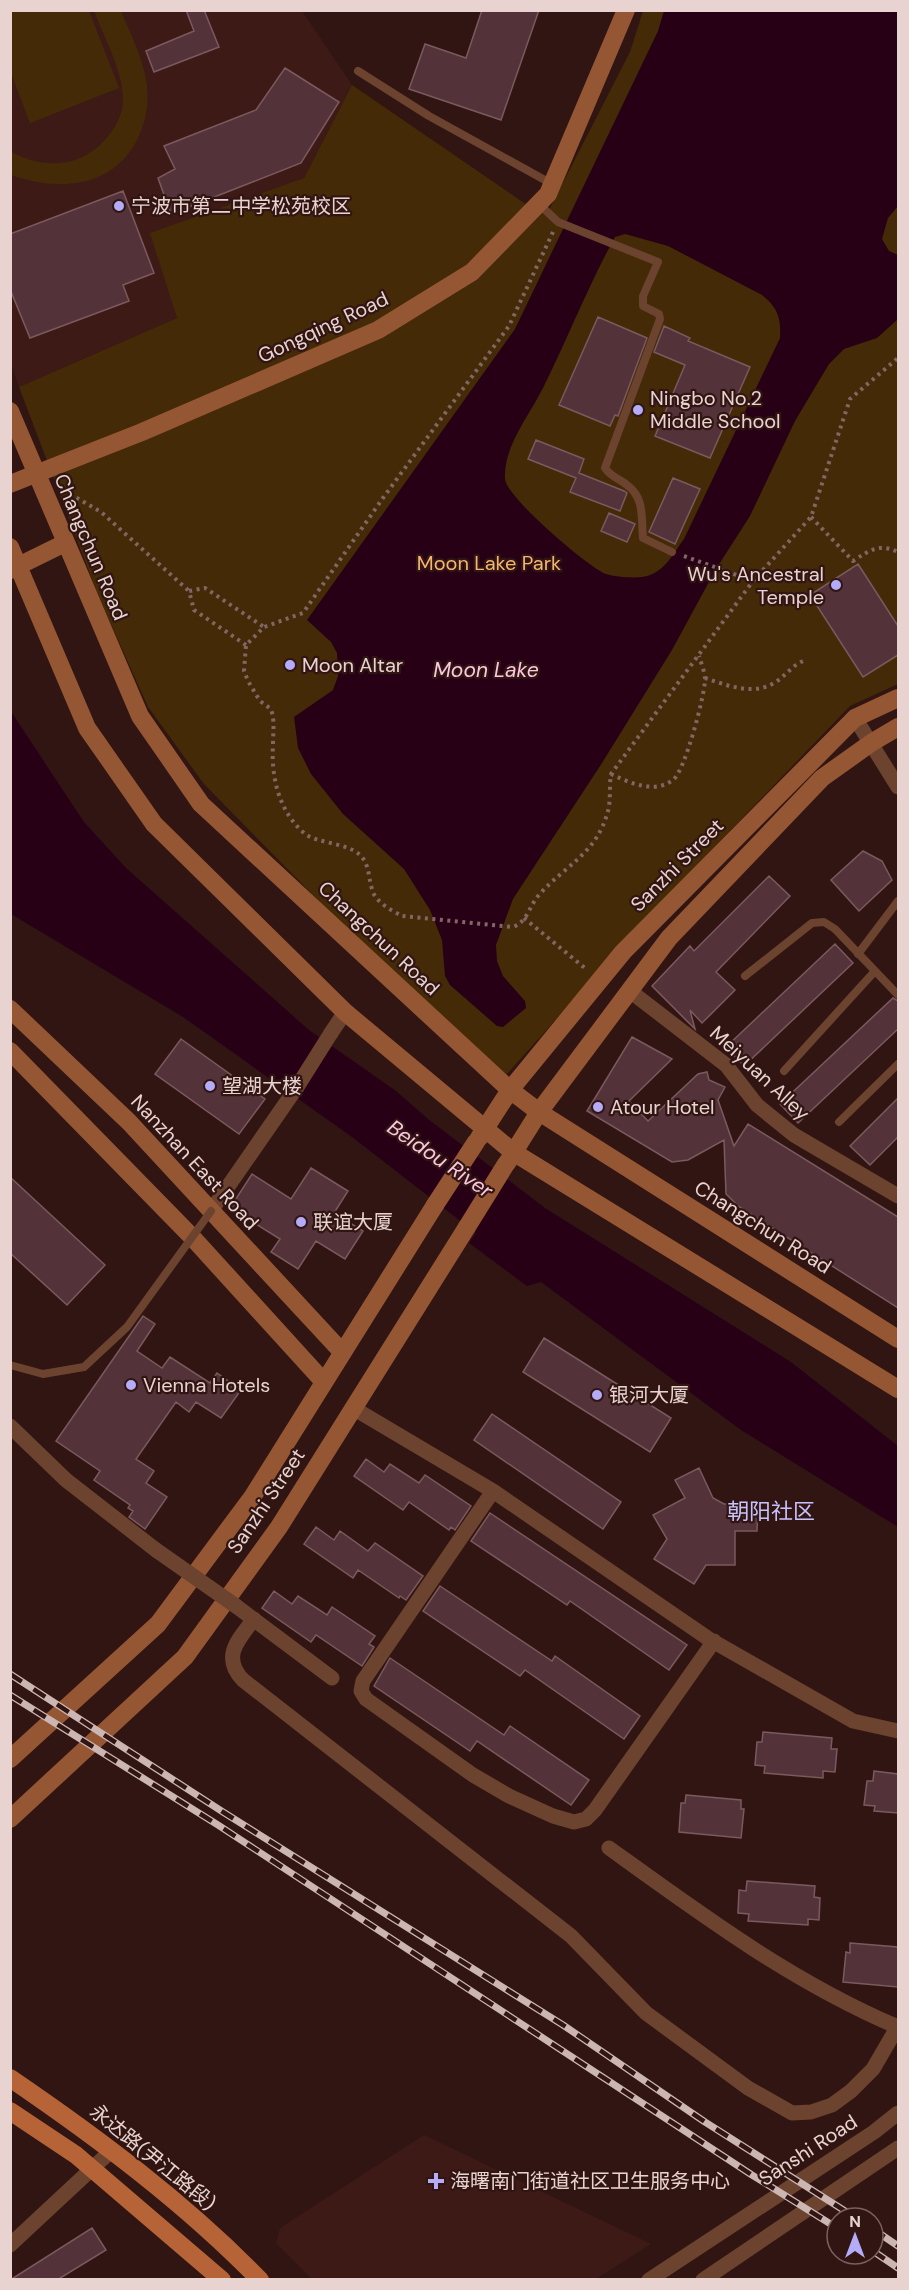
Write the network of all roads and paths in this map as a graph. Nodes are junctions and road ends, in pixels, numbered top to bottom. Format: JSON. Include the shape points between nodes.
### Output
{"nodes":[{"id":1,"x":626,"y":10,"type":"edge"},
{"id":2,"x":358,"y":71,"type":"dead end"},
{"id":3,"x":552,"y":184,"type":"junction"},
{"id":4,"x":539,"y":204,"type":"junction"},
{"id":5,"x":560,"y":222,"type":"junction"},
{"id":6,"x":898,"y":357,"type":"edge"},
{"id":7,"x":10,"y":411,"type":"edge"},
{"id":8,"x":36,"y":475,"type":"junction"},
{"id":9,"x":10,"y":484,"type":"edge"},
{"id":10,"x":70,"y":494,"type":"dead end"},
{"id":11,"x":811,"y":517,"type":"junction"},
{"id":12,"x":65,"y":543,"type":"junction"},
{"id":13,"x":10,"y":547,"type":"edge"},
{"id":14,"x":672,"y":552,"type":"joint"},
{"id":15,"x":898,"y":552,"type":"edge"},
{"id":16,"x":15,"y":568,"type":"edge"},
{"id":17,"x":753,"y":581,"type":"junction"},
{"id":18,"x":189,"y":591,"type":"junction"},
{"id":19,"x":264,"y":627,"type":"junction"},
{"id":20,"x":246,"y":645,"type":"junction"},
{"id":21,"x":699,"y":655,"type":"junction"},
{"id":22,"x":803,"y":661,"type":"dead end"},
{"id":23,"x":705,"y":678,"type":"junction"},
{"id":24,"x":898,"y":698,"type":"edge"},
{"id":25,"x":855,"y":718,"type":"junction"},
{"id":26,"x":898,"y":728,"type":"edge"},
{"id":27,"x":871,"y":743,"type":"junction"},
{"id":28,"x":611,"y":774,"type":"junction"},
{"id":29,"x":898,"y":787,"type":"edge"},
{"id":30,"x":898,"y":901,"type":"edge"},
{"id":31,"x":524,"y":918,"type":"junction"},
{"id":32,"x":858,"y":954,"type":"junction"},
{"id":33,"x":587,"y":969,"type":"dead end"},
{"id":34,"x":875,"y":971,"type":"junction"},
{"id":35,"x":745,"y":976,"type":"dead end"},
{"id":36,"x":630,"y":991,"type":"junction"},
{"id":37,"x":898,"y":995,"type":"edge"},
{"id":38,"x":10,"y":1009,"type":"edge"},
{"id":39,"x":345,"y":1012,"type":"junction"},
{"id":40,"x":10,"y":1051,"type":"edge"},
{"id":41,"x":898,"y":1064,"type":"edge"},
{"id":42,"x":784,"y":1071,"type":"dead end"},
{"id":43,"x":510,"y":1090,"type":"junction"},
{"id":44,"x":539,"y":1112,"type":"junction"},
{"id":45,"x":839,"y":1122,"type":"dead end"},
{"id":46,"x":481,"y":1136,"type":"junction"},
{"id":47,"x":510,"y":1158,"type":"junction"},
{"id":48,"x":898,"y":1196,"type":"edge"},
{"id":49,"x":211,"y":1211,"type":"junction"},
{"id":50,"x":192,"y":1238,"type":"junction"},
{"id":51,"x":898,"y":1339,"type":"edge"},
{"id":52,"x":342,"y":1352,"type":"junction"},
{"id":53,"x":10,"y":1365,"type":"edge"},
{"id":54,"x":323,"y":1381,"type":"junction"},
{"id":55,"x":898,"y":1389,"type":"edge"},
{"id":56,"x":353,"y":1408,"type":"junction"},
{"id":57,"x":10,"y":1426,"type":"edge"},
{"id":58,"x":493,"y":1491,"type":"junction"},
{"id":59,"x":254,"y":1619,"type":"junction"},
{"id":60,"x":714,"y":1641,"type":"junction"},
{"id":61,"x":332,"y":1678,"type":"dead end"},
{"id":62,"x":898,"y":1731,"type":"edge"},
{"id":63,"x":10,"y":1759,"type":"edge"},
{"id":64,"x":10,"y":1820,"type":"edge"},
{"id":65,"x":609,"y":1848,"type":"dead end"},
{"id":66,"x":898,"y":2026,"type":"edge"},
{"id":67,"x":10,"y":2078,"type":"edge"},
{"id":68,"x":10,"y":2111,"type":"edge"},
{"id":69,"x":898,"y":2113,"type":"edge"},
{"id":70,"x":898,"y":2148,"type":"edge"},
{"id":71,"x":111,"y":2151,"type":"junction"},
{"id":72,"x":92,"y":2169,"type":"junction"},
{"id":73,"x":10,"y":2244,"type":"edge"},
{"id":74,"x":222,"y":2280,"type":"edge"},
{"id":75,"x":260,"y":2280,"type":"edge"},
{"id":76,"x":649,"y":2280,"type":"edge"},
{"id":77,"x":703,"y":2280,"type":"edge"}],
"edges":[{"from":1,"to":3,"type":"main road","name":"Gongqing Road"},
{"from":2,"to":3,"type":"lane","via":[[429,116]]},
{"from":3,"to":4,"type":"main road","name":"Gongqing Road"},
{"from":4,"to":5,"type":"lane"},
{"from":4,"to":8,"type":"main road","name":"Gongqing Road","via":[[472,272],[378,330]]},
{"from":5,"to":14,"type":"lane","via":[[658,262],[643,296],[643,306],[659,314],[660,319],[605,468],[611,477],[628,485],[641,502],[643,538]]},
{"from":5,"to":19,"type":"path","via":[[509,326],[303,613]]},
{"from":6,"to":11,"type":"path","via":[[849,399]]},
{"from":7,"to":8,"type":"main road","name":"Changchun Road"},
{"from":8,"to":9,"type":"main road","name":"Gongqing Road"},
{"from":8,"to":12,"type":"main road","name":"Changchun Road"},
{"from":10,"to":18,"type":"path","via":[[101,512]]},
{"from":11,"to":15,"type":"path","via":[[853,561],[876,547]]},
{"from":11,"to":17,"type":"path"},
{"from":12,"to":16,"type":"main road"},
{"from":12,"to":43,"type":"main road","name":"Changchun Road","via":[[140,716],[201,804]]},
{"from":13,"to":16,"type":"main road"},
{"from":14,"to":17,"type":"path"},
{"from":16,"to":39,"type":"main road","via":[[87,728],[154,824]]},
{"from":17,"to":21,"type":"path"},
{"from":18,"to":19,"type":"path","via":[[205,588]]},
{"from":18,"to":20,"type":"path","via":[[194,610]]},
{"from":19,"to":20,"type":"path"},
{"from":20,"to":31,"type":"path","via":[[244,671],[260,700],[271,708],[275,724],[275,787],[280,801],[306,836],[358,853],[367,863],[372,892],[387,908],[402,916],[513,927]]},
{"from":21,"to":23,"type":"path"},
{"from":21,"to":28,"type":"path"},
{"from":22,"to":23,"type":"path","via":[[773,684],[751,690]]},
{"from":23,"to":28,"type":"path","via":[[687,758],[672,781],[637,786]]},
{"from":24,"to":25,"type":"main road","name":"Sanzhi Street"},
{"from":25,"to":27,"type":"street"},
{"from":25,"to":43,"type":"main road","name":"Sanzhi Street","via":[[623,952]]},
{"from":26,"to":27,"type":"main road"},
{"from":27,"to":29,"type":"street"},
{"from":27,"to":36,"type":"main road","via":[[822,778],[669,938]]},
{"from":28,"to":31,"type":"path","via":[[609,808],[589,851],[538,896]]},
{"from":30,"to":32,"type":"lane"},
{"from":31,"to":33,"type":"path"},
{"from":32,"to":34,"type":"lane"},
{"from":32,"to":35,"type":"lane","via":[[824,922],[812,923]]},
{"from":34,"to":37,"type":"lane"},
{"from":34,"to":42,"type":"lane"},
{"from":36,"to":44,"type":"main road"},
{"from":36,"to":48,"type":"street","name":"Meiyuan Alley","via":[[726,1065],[757,1105],[794,1135]]},
{"from":38,"to":49,"type":"main road","name":"Nanzhan East Road","via":[[129,1122]]},
{"from":39,"to":46,"type":"main road"},
{"from":39,"to":49,"type":"street","bridge":true},
{"from":40,"to":50,"type":"main road"},
{"from":41,"to":45,"type":"lane"},
{"from":43,"to":44,"type":"main road","name":"Changchun Road"},
{"from":43,"to":46,"type":"main road","name":"Sanzhi Street"},
{"from":44,"to":47,"type":"main road","name":"Sanzhi Street"},
{"from":44,"to":51,"type":"main road","name":"Changchun Road"},
{"from":46,"to":47,"type":"main road"},
{"from":46,"to":52,"type":"main road","name":"Sanzhi Street","bridge":true},
{"from":47,"to":55,"type":"main road"},
{"from":47,"to":56,"type":"main road","name":"Sanzhi Street","bridge":true},
{"from":49,"to":50,"type":"lane","bridge":true},
{"from":49,"to":52,"type":"main road","name":"Nanzhan East Road"},
{"from":50,"to":53,"type":"lane","bridge":true,"via":[[127,1328],[84,1367],[43,1374]]},
{"from":50,"to":54,"type":"main road"},
{"from":52,"to":54,"type":"main road","name":"Sanzhi Street"},
{"from":54,"to":63,"type":"main road","name":"Sanzhi Street","via":[[253,1496],[158,1624]]},
{"from":56,"to":58,"type":"street"},
{"from":56,"to":64,"type":"main road","name":"Sanzhi Street","via":[[279,1527],[185,1657]]},
{"from":57,"to":59,"type":"street","bridge":true,"via":[[66,1480]]},
{"from":58,"to":60,"type":"street"},
{"from":58,"to":60,"type":"street","via":[[363,1681],[361,1691],[366,1699],[473,1775],[553,1816],[574,1822],[586,1819]]},
{"from":59,"to":61,"type":"street"},
{"from":59,"to":66,"type":"street","via":[[236,1642],[232,1658],[233,1670],[243,1680],[571,1936],[646,2013],[748,2088],[792,2113],[832,2105],[873,2069]]},
{"from":60,"to":62,"type":"street","via":[[853,1721]]},
{"from":65,"to":66,"type":"street","via":[[739,1942],[812,1985]]},
{"from":67,"to":71,"type":"main road","name":"永达路(尹江路段)"},
{"from":68,"to":72,"type":"main road"},
{"from":69,"to":76,"type":"street","name":"Sanshi Road"},
{"from":70,"to":77,"type":"street"},
{"from":71,"to":72,"type":"street"},
{"from":71,"to":75,"type":"main road","name":"永达路(尹江路段)","via":[[236,2255]]},
{"from":72,"to":73,"type":"street"},
{"from":72,"to":74,"type":"main road"}]}
